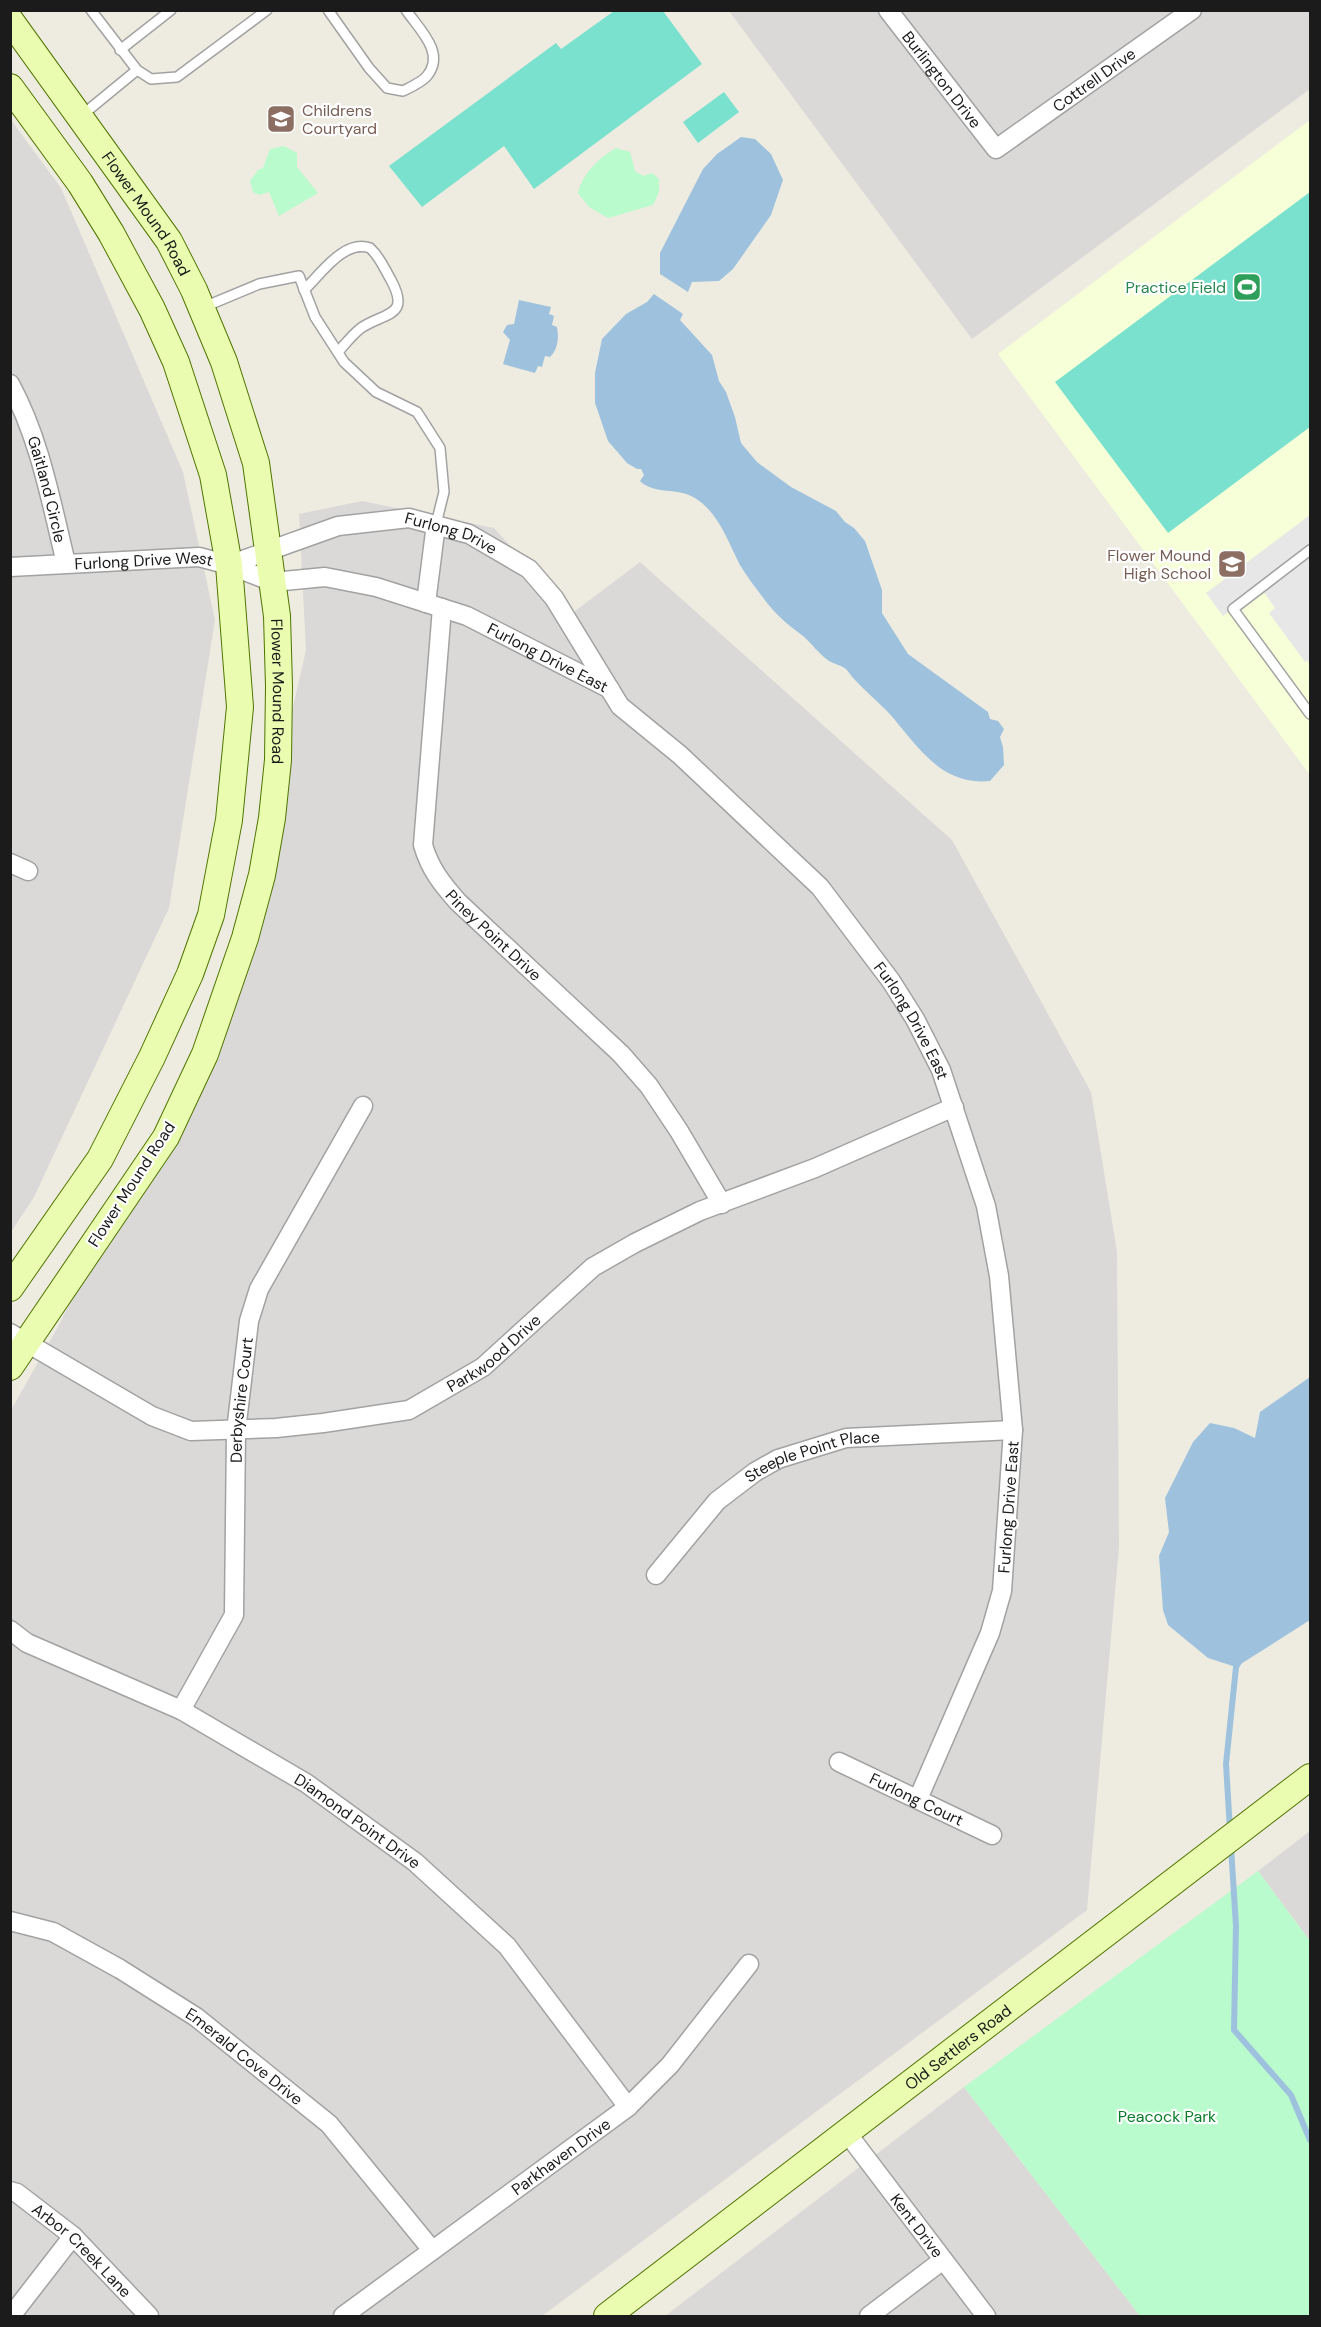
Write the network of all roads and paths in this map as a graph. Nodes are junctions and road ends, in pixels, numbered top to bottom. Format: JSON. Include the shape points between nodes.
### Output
{"nodes":[{"id":1,"x":91,"y":10,"type":"edge"},
{"id":2,"x":171,"y":10,"type":"edge"},
{"id":3,"x":267,"y":10,"type":"edge"},
{"id":4,"x":328,"y":10,"type":"edge"},
{"id":5,"x":406,"y":10,"type":"edge"},
{"id":6,"x":888,"y":10,"type":"edge"},
{"id":7,"x":1192,"y":10,"type":"edge"},
{"id":8,"x":10,"y":20,"type":"edge"},
{"id":9,"x":120,"y":50,"type":"junction"},
{"id":10,"x":137,"y":70,"type":"junction"},
{"id":11,"x":10,"y":87,"type":"edge"},
{"id":12,"x":81,"y":116,"type":"junction"},
{"id":13,"x":48,"y":139,"type":"junction"},
{"id":14,"x":996,"y":149,"type":"joint"},
{"id":15,"x":304,"y":290,"type":"junction"},
{"id":16,"x":202,"y":308,"type":"junction"},
{"id":17,"x":338,"y":352,"type":"junction"},
{"id":18,"x":10,"y":384,"type":"edge"},
{"id":19,"x":436,"y":524,"type":"junction"},
{"id":20,"x":269,"y":549,"type":"junction"},
{"id":21,"x":1311,"y":550,"type":"edge"},
{"id":22,"x":66,"y":563,"type":"junction"},
{"id":23,"x":229,"y":566,"type":"junction"},
{"id":24,"x":10,"y":567,"type":"edge"},
{"id":25,"x":273,"y":582,"type":"junction"},
{"id":26,"x":434,"y":605,"type":"junction"},
{"id":27,"x":611,"y":690,"type":"junction"},
{"id":28,"x":1311,"y":714,"type":"edge"},
{"id":29,"x":10,"y":863,"type":"edge"},
{"id":30,"x":28,"y":871,"type":"dead end"},
{"id":31,"x":363,"y":1106,"type":"dead end"},
{"id":32,"x":954,"y":1107,"type":"junction"},
{"id":33,"x":722,"y":1204,"type":"junction"},
{"id":34,"x":10,"y":1288,"type":"edge"},
{"id":35,"x":18,"y":1338,"type":"edge"},
{"id":36,"x":10,"y":1367,"type":"edge"},
{"id":37,"x":1013,"y":1430,"type":"junction"},
{"id":38,"x":236,"y":1431,"type":"junction"},
{"id":39,"x":656,"y":1575,"type":"dead end"},
{"id":40,"x":10,"y":1630,"type":"edge"},
{"id":41,"x":181,"y":1710,"type":"junction"},
{"id":42,"x":839,"y":1762,"type":"dead end"},
{"id":43,"x":1311,"y":1777,"type":"edge"},
{"id":44,"x":918,"y":1799,"type":"junction"},
{"id":45,"x":992,"y":1835,"type":"dead end"},
{"id":46,"x":10,"y":1921,"type":"edge"},
{"id":47,"x":749,"y":1964,"type":"dead end"},
{"id":48,"x":628,"y":2107,"type":"junction"},
{"id":49,"x":847,"y":2133,"type":"junction"},
{"id":50,"x":10,"y":2191,"type":"edge"},
{"id":51,"x":73,"y":2236,"type":"junction"},
{"id":52,"x":432,"y":2250,"type":"junction"},
{"id":53,"x":943,"y":2260,"type":"junction"},
{"id":54,"x":11,"y":2316,"type":"edge"},
{"id":55,"x":149,"y":2316,"type":"edge"},
{"id":56,"x":344,"y":2316,"type":"edge"},
{"id":57,"x":607,"y":2316,"type":"edge"},
{"id":58,"x":869,"y":2316,"type":"edge"},
{"id":59,"x":986,"y":2316,"type":"edge"}],
"edges":[{"from":1,"to":9,"type":"lane"},
{"from":2,"to":9,"type":"lane"},
{"from":3,"to":10,"type":"lane","via":[[177,76],[151,79]]},
{"from":4,"to":5,"type":"lane","via":[[387,88],[403,91],[426,78],[434,64],[433,48]]},
{"from":6,"to":14,"type":"street","name":"Burlington Drive"},
{"from":7,"to":14,"type":"street","name":"Cottrell Drive"},
{"from":8,"to":12,"type":"main road","name":"Flower Mound Road"},
{"from":9,"to":10,"type":"lane"},
{"from":10,"to":12,"type":"lane"},
{"from":11,"to":13,"type":"main road"},
{"from":12,"to":13,"type":"main road"},
{"from":12,"to":16,"type":"main road","name":"Flower Mound Road","via":[[169,241]]},
{"from":13,"to":23,"type":"main road","via":[[111,233],[176,362],[211,467]]},
{"from":15,"to":16,"type":"lane","via":[[299,276],[259,284]]},
{"from":15,"to":17,"type":"lane","via":[[315,317]]},
{"from":15,"to":17,"type":"lane","via":[[342,253],[359,245],[370,248],[383,265],[398,293],[398,306],[391,314],[360,329]]},
{"from":16,"to":20,"type":"main road","name":"Flower Mound Road","via":[[224,362],[256,463]]},
{"from":17,"to":19,"type":"lane","via":[[376,392],[417,412],[440,448],[444,492]]},
{"from":18,"to":22,"type":"street","name":"Gaitland Circle","via":[[42,460]]},
{"from":19,"to":20,"type":"street","name":"Furlong Drive","via":[[410,518],[338,525]]},
{"from":19,"to":26,"type":"street","name":"Piney Point Drive"},
{"from":19,"to":27,"type":"street","name":"Furlong Drive","via":[[469,534],[529,569],[554,598]]},
{"from":20,"to":23,"type":"street","name":"Furlong Drive"},
{"from":20,"to":25,"type":"main road","name":"Flower Mound Road"},
{"from":21,"to":28,"type":"lane","via":[[1233,609]]},
{"from":22,"to":23,"type":"street","name":"Furlong Drive West","via":[[199,557]]},
{"from":22,"to":24,"type":"street","name":"Furlong Drive West"},
{"from":23,"to":25,"type":"street","name":"Furlong Drive West"},
{"from":23,"to":34,"type":"main road","via":[[240,706],[230,820],[211,915],[152,1057],[100,1159]]},
{"from":25,"to":26,"type":"street","name":"Furlong Drive East","via":[[325,577],[376,587]]},
{"from":25,"to":35,"type":"main road","name":"Flower Mound Road","via":[[279,686],[272,818],[245,938],[206,1054],[166,1137]]},
{"from":26,"to":27,"type":"street","name":"Furlong Drive East","via":[[496,629]]},
{"from":26,"to":33,"type":"street","name":"Piney Point Drive","via":[[423,845],[428,861],[438,880],[459,902],[590,1023],[649,1086]]},
{"from":27,"to":32,"type":"street","name":"Furlong Drive East","via":[[620,706],[680,755],[820,887],[915,1018]]},
{"from":29,"to":30,"type":"street"},
{"from":31,"to":38,"type":"street","name":"Derbyshire Court","via":[[259,1289],[249,1321]]},
{"from":32,"to":33,"type":"street","name":"Parkwood Drive"},
{"from":32,"to":37,"type":"street","name":"Furlong Drive East","via":[[986,1206],[999,1276]]},
{"from":33,"to":38,"type":"street","name":"Parkwood Drive","via":[[681,1220],[593,1267],[483,1366],[409,1410]]},
{"from":35,"to":36,"type":"main road","name":"Flower Mound Road"},
{"from":35,"to":38,"type":"street","name":"Parkwood Drive","via":[[152,1416],[191,1431]]},
{"from":37,"to":39,"type":"street","name":"Steeple Point Place","via":[[846,1438],[778,1459],[717,1500]]},
{"from":37,"to":44,"type":"street","name":"Furlong Drive East","via":[[1002,1591],[990,1633]]},
{"from":38,"to":41,"type":"street","name":"Derbyshire Court","via":[[234,1615]]},
{"from":40,"to":41,"type":"street","name":"Diamond Point Drive","via":[[27,1643]]},
{"from":41,"to":48,"type":"street","name":"Diamond Point Drive","via":[[306,1783],[415,1862],[507,1946]]},
{"from":42,"to":44,"type":"street","name":"Furlong Court"},
{"from":43,"to":49,"type":"main road","name":"Old Settlers Road"},
{"from":44,"to":45,"type":"street","name":"Furlong Court"},
{"from":46,"to":52,"type":"street","name":"Emerald Cove Drive","via":[[53,1932],[196,2017],[329,2124]]},
{"from":47,"to":48,"type":"street","name":"Parkhaven Drive","via":[[670,2065]]},
{"from":48,"to":52,"type":"street","name":"Parkhaven Drive"},
{"from":49,"to":53,"type":"street","name":"Kent Drive"},
{"from":49,"to":57,"type":"main road","name":"Old Settlers Road"},
{"from":50,"to":51,"type":"street","name":"Arbor Creek Lane"},
{"from":51,"to":54,"type":"street"},
{"from":51,"to":55,"type":"street","name":"Arbor Creek Lane"},
{"from":52,"to":56,"type":"street","name":"Parkhaven Drive"},
{"from":53,"to":58,"type":"street"},
{"from":53,"to":59,"type":"street","name":"Kent Drive"}]}
